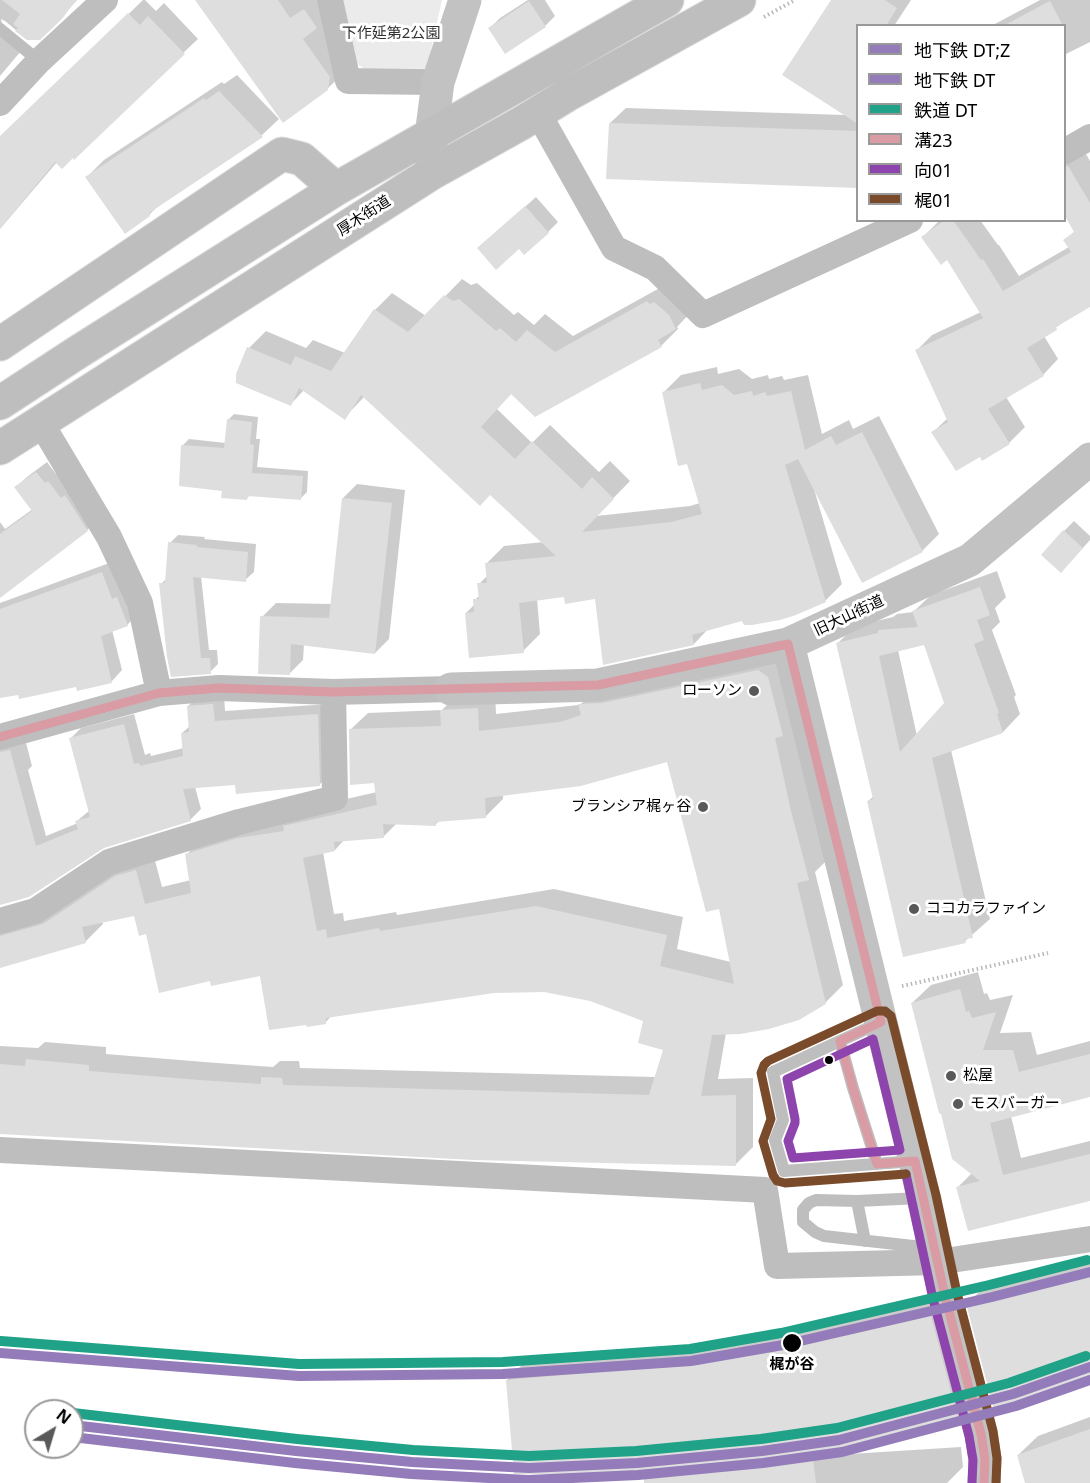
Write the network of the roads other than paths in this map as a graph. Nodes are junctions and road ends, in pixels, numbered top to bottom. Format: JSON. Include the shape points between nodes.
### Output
{"nodes":[{"id":1,"x":105,"y":0,"type":"edge"},
{"id":2,"x":330,"y":0,"type":"edge"},
{"id":3,"x":465,"y":0,"type":"edge"},
{"id":4,"x":668,"y":0,"type":"edge"},
{"id":5,"x":739,"y":0,"type":"edge"},
{"id":6,"x":0,"y":29,"type":"edge"},
{"id":7,"x":39,"y":61,"type":"junction"},
{"id":8,"x":438,"y":82,"type":"junction"},
{"id":9,"x":0,"y":103,"type":"edge"},
{"id":10,"x":538,"y":113,"type":"junction"},
{"id":11,"x":431,"y":136,"type":"junction"},
{"id":12,"x":1090,"y":137,"type":"edge"},
{"id":13,"x":1066,"y":151,"type":"edge"},
{"id":14,"x":432,"y":173,"type":"junction"},
{"id":15,"x":336,"y":189,"type":"junction"},
{"id":16,"x":906,"y":222,"type":"edge"},
{"id":17,"x":0,"y":343,"type":"edge"},
{"id":18,"x":0,"y":403,"type":"edge"},
{"id":19,"x":41,"y":423,"type":"junction"},
{"id":20,"x":0,"y":448,"type":"edge"},
{"id":21,"x":1090,"y":459,"type":"edge"},
{"id":22,"x":788,"y":644,"type":"junction"},
{"id":23,"x":451,"y":689,"type":"joint"},
{"id":24,"x":333,"y":692,"type":"junction"},
{"id":25,"x":159,"y":693,"type":"junction"},
{"id":26,"x":0,"y":737,"type":"edge"},
{"id":27,"x":0,"y":921,"type":"edge"},
{"id":28,"x":877,"y":1007,"type":"junction"},
{"id":29,"x":840,"y":1041,"type":"junction"},
{"id":30,"x":0,"y":1150,"type":"edge"},
{"id":31,"x":915,"y":1161,"type":"junction"},
{"id":32,"x":877,"y":1164,"type":"junction"},
{"id":33,"x":924,"y":1198,"type":"junction"},
{"id":34,"x":857,"y":1201,"type":"junction"},
{"id":35,"x":1090,"y":1239,"type":"edge"},
{"id":36,"x":865,"y":1241,"type":"junction"},
{"id":37,"x":937,"y":1255,"type":"junction"},
{"id":38,"x":984,"y":1483,"type":"edge"}],
"edges":[{"from":1,"to":7,"type":"street"},
{"from":2,"to":8,"type":"street","via":[[348,81]]},
{"from":3,"to":8,"type":"street"},
{"from":4,"to":11,"type":"highway"},
{"from":5,"to":10,"type":"highway","name":"厚木街道"},
{"from":6,"to":7,"type":"lane"},
{"from":7,"to":9,"type":"street"},
{"from":8,"to":11,"type":"street"},
{"from":10,"to":14,"type":"highway","name":"厚木街道"},
{"from":10,"to":16,"type":"street","via":[[614,248],[656,268],[703,315]]},
{"from":11,"to":14,"type":"street"},
{"from":11,"to":15,"type":"highway"},
{"from":12,"to":13,"type":"street"},
{"from":14,"to":19,"type":"highway","name":"厚木街道"},
{"from":15,"to":17,"type":"highway","via":[[302,159],[282,154]]},
{"from":15,"to":18,"type":"highway"},
{"from":19,"to":20,"type":"highway","name":"厚木街道"},
{"from":19,"to":25,"type":"street","via":[[109,537],[140,603]]},
{"from":21,"to":22,"type":"street","name":"旧大山街道","via":[[970,560]]},
{"from":22,"to":23,"type":"street","name":"旧大山街道","via":[[598,685]]},
{"from":22,"to":28,"type":"street"},
{"from":23,"to":24,"type":"street","name":"旧大山街道"},
{"from":24,"to":25,"type":"street","name":"旧大山街道","via":[[219,688]]},
{"from":24,"to":27,"type":"street","via":[[335,798],[239,822],[109,862],[35,911]]},
{"from":25,"to":26,"type":"street","name":"旧大山街道"},
{"from":28,"to":29,"type":"lane"},
{"from":28,"to":31,"type":"street"},
{"from":29,"to":32,"type":"lane"},
{"from":29,"to":32,"type":"lane","via":[[773,1072],[783,1120],[775,1140],[784,1171]]},
{"from":30,"to":37,"type":"street","via":[[765,1190],[777,1266]]},
{"from":31,"to":32,"type":"lane"},
{"from":31,"to":33,"type":"street"},
{"from":33,"to":34,"type":"lane"},
{"from":33,"to":37,"type":"street"},
{"from":34,"to":36,"type":"lane"},
{"from":34,"to":36,"type":"lane","via":[[808,1203],[803,1210],[803,1222],[824,1236]]},
{"from":35,"to":37,"type":"street"},
{"from":36,"to":37,"type":"lane"},
{"from":37,"to":38,"type":"street","via":[[981,1434]]}]}
